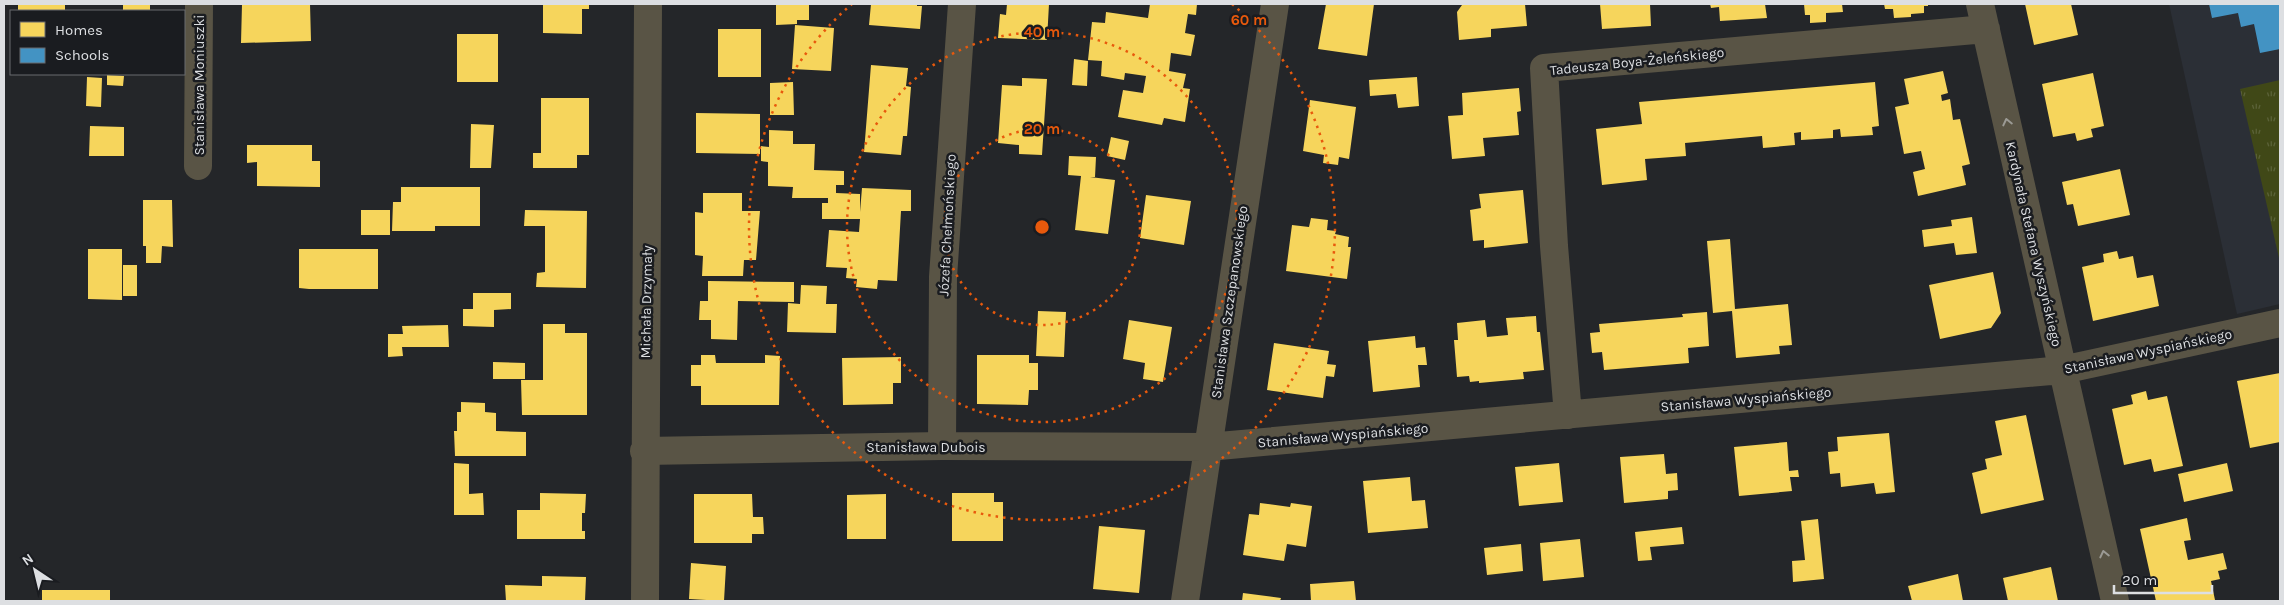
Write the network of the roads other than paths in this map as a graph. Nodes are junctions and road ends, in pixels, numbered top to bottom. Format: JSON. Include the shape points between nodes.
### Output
{"nodes":[{"id":1,"x":199,"y":4,"type":"edge"},
{"id":2,"x":648,"y":4,"type":"edge"},
{"id":3,"x":962,"y":4,"type":"edge"},
{"id":4,"x":1275,"y":4,"type":"edge"},
{"id":5,"x":1983,"y":16,"type":"edge"},
{"id":6,"x":198,"y":166,"type":"dead end"},
{"id":7,"x":2280,"y":323,"type":"edge"},
{"id":8,"x":2062,"y":370,"type":"junction"},
{"id":9,"x":1568,"y":415,"type":"junction"},
{"id":10,"x":942,"y":446,"type":"junction"},
{"id":11,"x":1208,"y":447,"type":"junction"},
{"id":12,"x":644,"y":451,"type":"junction"},
{"id":13,"x":645,"y":601,"type":"edge"},
{"id":14,"x":1185,"y":601,"type":"edge"},
{"id":15,"x":2115,"y":601,"type":"edge"}],
"edges":[{"from":1,"to":6,"type":"street","name":"Stanisława Moniuszki"},
{"from":2,"to":12,"type":"street","name":"Michała Drzymały"},
{"from":3,"to":10,"type":"street","name":"Józefa Chełmońskiego","via":[[943,278]]},
{"from":4,"to":11,"type":"street","name":"Stanisława Szczepanowskiego"},
{"from":8,"to":5,"type":"street","name":"Kardynała Stefana Wyszyńskiego","one_way":true},
{"from":5,"to":9,"type":"street","name":"Tadeusza Boya-Żeleńskiego","via":[[1544,68]]},
{"from":7,"to":8,"type":"street","name":"Stanisława Wyspiańskiego"},
{"from":8,"to":9,"type":"street","name":"Stanisława Wyspiańskiego"},
{"from":15,"to":8,"type":"street","name":"Kardynała Stefana Wyszyńskiego","one_way":true},
{"from":9,"to":11,"type":"street","name":"Stanisława Wyspiańskiego"},
{"from":10,"to":11,"type":"street","name":"Stanisława Dubois"},
{"from":10,"to":12,"type":"street","name":"Stanisława Dubois"},
{"from":11,"to":14,"type":"street","name":"Stanisława Szczepanowskiego"},
{"from":12,"to":13,"type":"street","name":"Michała Drzymały"}]}
